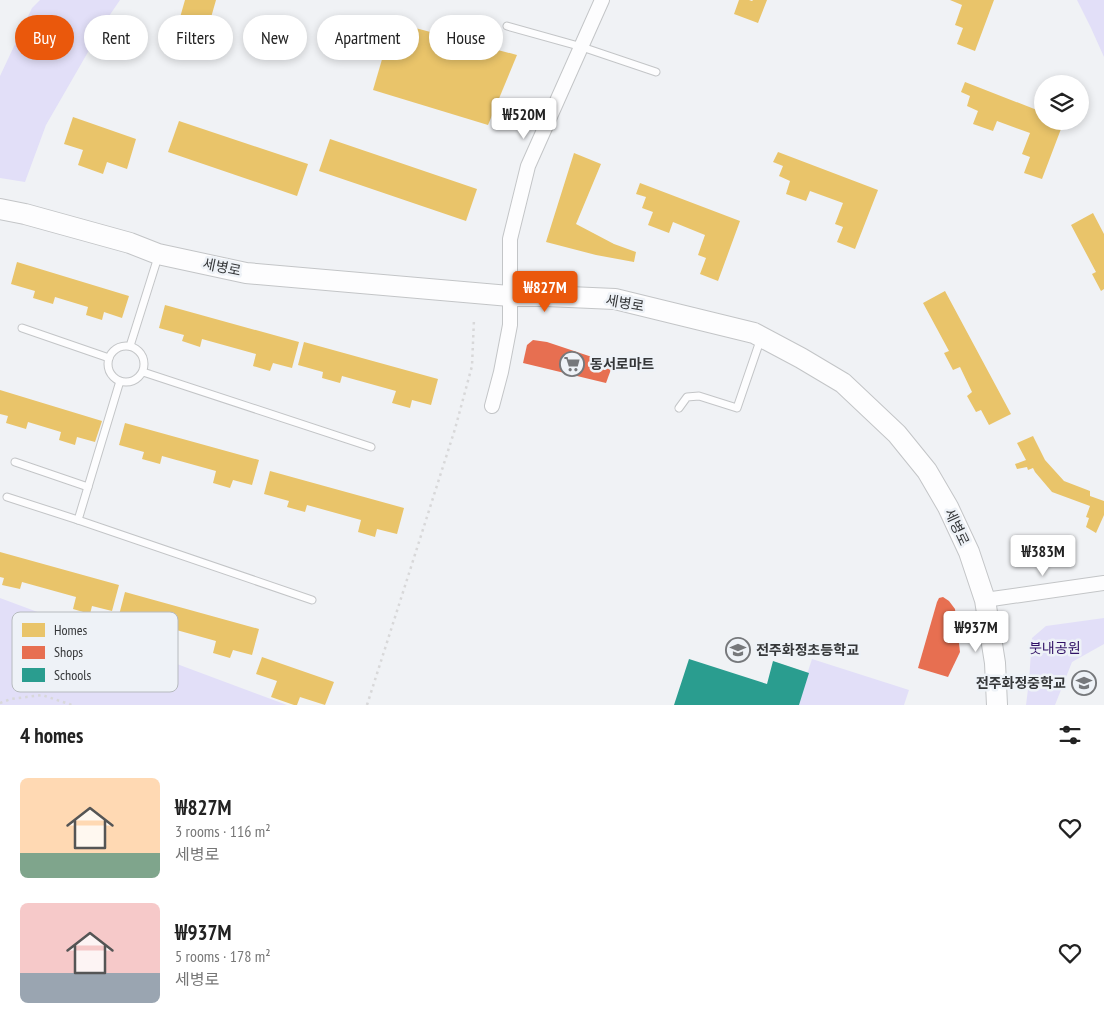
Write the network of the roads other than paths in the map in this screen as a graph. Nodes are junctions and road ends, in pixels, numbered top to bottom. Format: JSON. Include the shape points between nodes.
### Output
{"nodes":[{"id":1,"x":602,"y":0,"type":"edge"},
{"id":2,"x":506,"y":26,"type":"dead end"},
{"id":3,"x":582,"y":47,"type":"junction"},
{"id":4,"x":656,"y":72,"type":"dead end"},
{"id":5,"x":0,"y":209,"type":"edge"},
{"id":6,"x":158,"y":254,"type":"junction"},
{"id":7,"x":510,"y":296,"type":"junction"},
{"id":8,"x":22,"y":328,"type":"dead end"},
{"id":9,"x":762,"y":337,"type":"junction"},
{"id":10,"x":130,"y":346,"type":"junction"},
{"id":11,"x":109,"y":358,"type":"junction"},
{"id":12,"x":143,"y":372,"type":"junction"},
{"id":13,"x":120,"y":381,"type":"junction"},
{"id":14,"x":492,"y":406,"type":"dead end"},
{"id":15,"x":679,"y":408,"type":"dead end"},
{"id":16,"x":371,"y":447,"type":"dead end"},
{"id":17,"x":15,"y":462,"type":"dead end"},
{"id":18,"x":88,"y":486,"type":"junction"},
{"id":19,"x":7,"y":497,"type":"dead end"},
{"id":20,"x":78,"y":520,"type":"junction"},
{"id":21,"x":1104,"y":583,"type":"edge"},
{"id":22,"x":312,"y":600,"type":"dead end"},
{"id":23,"x":985,"y":600,"type":"junction"},
{"id":24,"x":997,"y":705,"type":"edge"}],
"edges":[{"from":1,"to":3,"type":"street"},
{"from":2,"to":3,"type":"lane"},
{"from":3,"to":4,"type":"lane"},
{"from":3,"to":7,"type":"street","via":[[528,166],[510,239]]},
{"from":5,"to":6,"type":"street","name":"세병로"},
{"from":6,"to":7,"type":"street","name":"세병로","via":[[246,273]]},
{"from":6,"to":10,"type":"lane"},
{"from":7,"to":9,"type":"street","name":"세병로","via":[[615,299]]},
{"from":7,"to":14,"type":"street","via":[[510,326]]},
{"from":8,"to":11,"type":"lane"},
{"from":9,"to":15,"type":"lane","via":[[737,408],[699,396],[687,398]]},
{"from":9,"to":23,"type":"street","name":"세병로","via":[[843,383],[896,434],[927,471],[948,507],[969,552]]},
{"from":10,"to":11,"type":"lane","via":[[117,348]]},
{"from":10,"to":12,"type":"lane","via":[[142,355]]},
{"from":11,"to":13,"type":"lane","via":[[109,370]]},
{"from":12,"to":13,"type":"lane","via":[[135,380]]},
{"from":12,"to":16,"type":"lane"},
{"from":13,"to":18,"type":"lane"},
{"from":17,"to":18,"type":"lane"},
{"from":18,"to":20,"type":"lane"},
{"from":19,"to":20,"type":"lane"},
{"from":20,"to":22,"type":"lane"},
{"from":21,"to":23,"type":"street"},
{"from":23,"to":24,"type":"street","name":"세병로","via":[[995,663]]}]}
